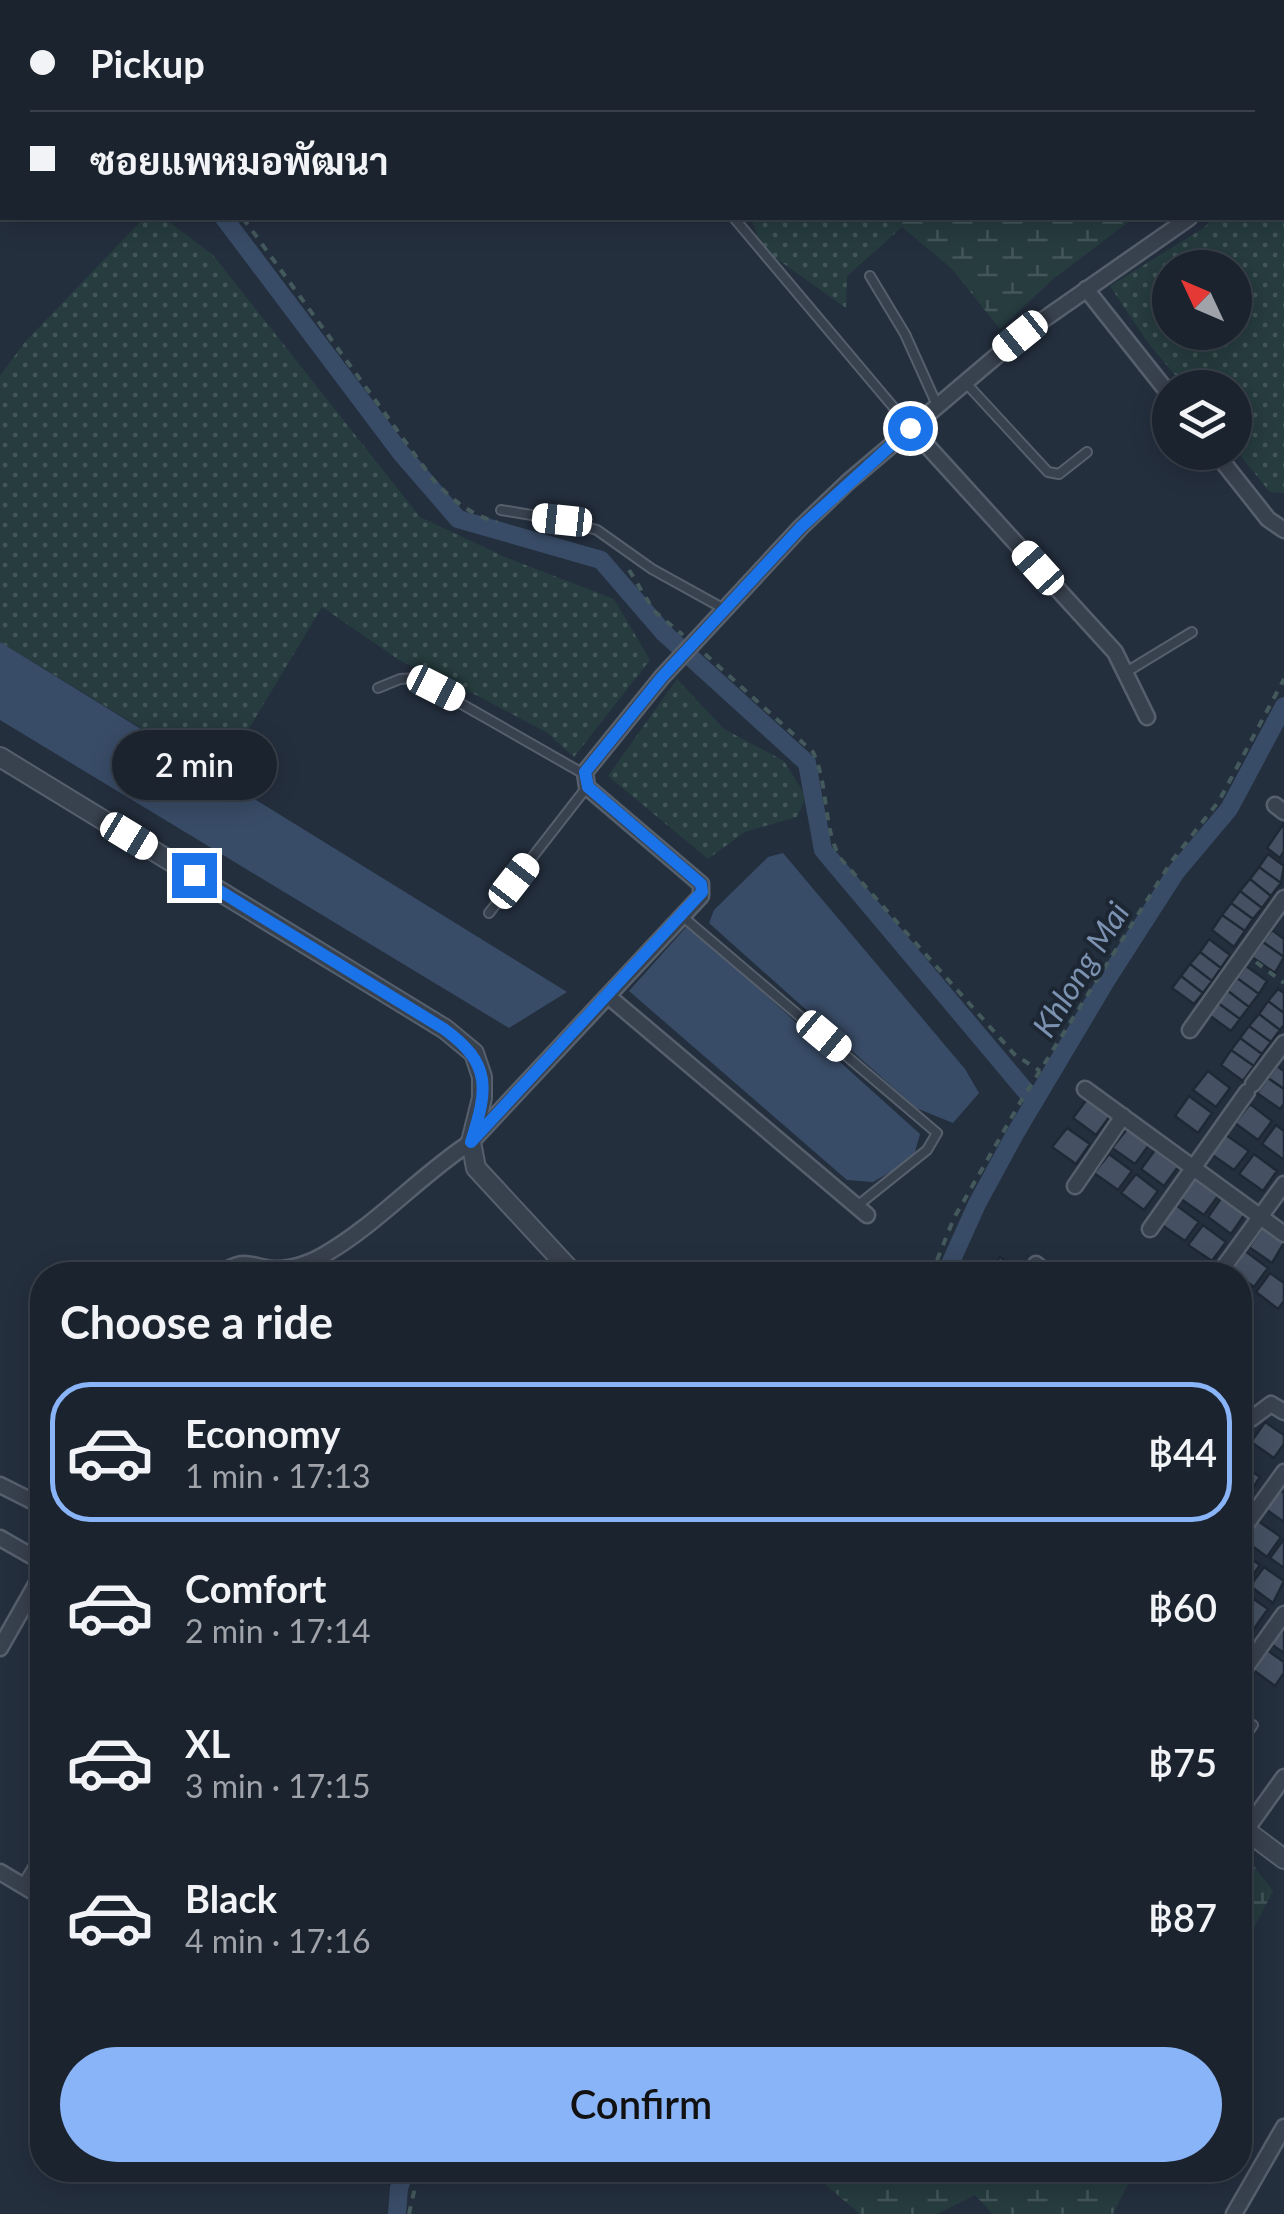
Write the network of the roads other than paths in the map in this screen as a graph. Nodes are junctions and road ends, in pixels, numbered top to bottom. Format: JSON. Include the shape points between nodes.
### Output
{"nodes":[{"id":1,"x":736,"y":220,"type":"edge"},
{"id":2,"x":1186,"y":220,"type":"edge"},
{"id":3,"x":870,"y":276,"type":"dead end"},
{"id":4,"x":1086,"y":289,"type":"junction"},
{"id":5,"x":1152,"y":372,"type":"edge"},
{"id":6,"x":964,"y":381,"type":"junction"},
{"id":7,"x":936,"y":405,"type":"junction"},
{"id":8,"x":910,"y":428,"type":"junction"},
{"id":9,"x":1087,"y":452,"type":"dead end"},
{"id":10,"x":1230,"y":470,"type":"edge"},
{"id":11,"x":500,"y":510,"type":"dead end"},
{"id":12,"x":1284,"y":530,"type":"edge"},
{"id":13,"x":726,"y":610,"type":"junction"},
{"id":14,"x":1192,"y":632,"type":"dead end"},
{"id":15,"x":1123,"y":674,"type":"junction"},
{"id":16,"x":378,"y":688,"type":"dead end"},
{"id":17,"x":1146,"y":718,"type":"dead end"},
{"id":18,"x":0,"y":756,"type":"edge"},
{"id":19,"x":586,"y":781,"type":"junction"},
{"id":20,"x":1284,"y":898,"type":"edge"},
{"id":21,"x":489,"y":913,"type":"dead end"},
{"id":22,"x":682,"y":916,"type":"junction"},
{"id":23,"x":608,"y":996,"type":"junction"},
{"id":24,"x":1190,"y":1030,"type":"dead end"},
{"id":25,"x":1284,"y":1043,"type":"edge"},
{"id":26,"x":1086,"y":1089,"type":"dead end"},
{"id":27,"x":1122,"y":1116,"type":"junction"},
{"id":28,"x":471,"y":1142,"type":"junction"},
{"id":29,"x":1193,"y":1168,"type":"junction"},
{"id":30,"x":1284,"y":1184,"type":"edge"},
{"id":31,"x":1075,"y":1186,"type":"dead end"},
{"id":32,"x":862,"y":1211,"type":"joint"},
{"id":33,"x":1261,"y":1217,"type":"junction"},
{"id":34,"x":1150,"y":1229,"type":"dead end"},
{"id":35,"x":1284,"y":1234,"type":"edge"},
{"id":36,"x":307,"y":1262,"type":"edge"},
{"id":37,"x":563,"y":1262,"type":"edge"},
{"id":38,"x":1228,"y":1262,"type":"edge"},
{"id":39,"x":1284,"y":1412,"type":"edge"},
{"id":40,"x":1252,"y":1419,"type":"edge"},
{"id":41,"x":1284,"y":1472,"type":"edge"},
{"id":42,"x":0,"y":1485,"type":"edge"},
{"id":43,"x":30,"y":1500,"type":"edge"},
{"id":44,"x":1252,"y":1516,"type":"edge"},
{"id":45,"x":0,"y":1538,"type":"edge"},
{"id":46,"x":30,"y":1555,"type":"edge"},
{"id":47,"x":30,"y":1595,"type":"edge"},
{"id":48,"x":1284,"y":1614,"type":"edge"},
{"id":49,"x":0,"y":1648,"type":"edge"},
{"id":50,"x":1252,"y":1659,"type":"edge"},
{"id":51,"x":1284,"y":1777,"type":"edge"},
{"id":52,"x":1252,"y":1817,"type":"edge"},
{"id":53,"x":1252,"y":1835,"type":"edge"},
{"id":54,"x":1284,"y":1859,"type":"edge"},
{"id":55,"x":0,"y":1872,"type":"edge"},
{"id":56,"x":30,"y":1872,"type":"edge"},
{"id":57,"x":22,"y":1885,"type":"junction"},
{"id":58,"x":30,"y":1890,"type":"edge"},
{"id":59,"x":1284,"y":2127,"type":"edge"},
{"id":60,"x":1234,"y":2214,"type":"edge"}],
"edges":[{"from":1,"to":8,"type":"lane"},
{"from":2,"to":4,"type":"street"},
{"from":3,"to":7,"type":"lane"},
{"from":4,"to":5,"type":"street"},
{"from":4,"to":6,"type":"street"},
{"from":6,"to":7,"type":"street"},
{"from":6,"to":9,"type":"lane","via":[[1048,472],[1060,474]]},
{"from":7,"to":8,"type":"street"},
{"from":8,"to":13,"type":"street","via":[[801,527]]},
{"from":8,"to":15,"type":"street","via":[[1115,652]]},
{"from":10,"to":12,"type":"street"},
{"from":11,"to":13,"type":"lane","via":[[598,530]]},
{"from":13,"to":19,"type":"street","via":[[662,677]]},
{"from":14,"to":15,"type":"lane"},
{"from":15,"to":17,"type":"street"},
{"from":16,"to":19,"type":"lane","via":[[416,678]]},
{"from":18,"to":28,"type":"street","via":[[460,1040],[474,1052],[482,1077]]},
{"from":19,"to":21,"type":"lane"},
{"from":19,"to":22,"type":"street","via":[[701,884],[700,896]]},
{"from":20,"to":24,"type":"street"},
{"from":22,"to":23,"type":"street"},
{"from":22,"to":32,"type":"lane","via":[[937,1133],[928,1150]]},
{"from":23,"to":28,"type":"street"},
{"from":23,"to":32,"type":"street"},
{"from":25,"to":29,"type":"street"},
{"from":26,"to":27,"type":"street"},
{"from":27,"to":29,"type":"street"},
{"from":27,"to":31,"type":"street"},
{"from":28,"to":36,"type":"street"},
{"from":28,"to":37,"type":"street","via":[[476,1168]]},
{"from":29,"to":33,"type":"street"},
{"from":29,"to":34,"type":"street"},
{"from":30,"to":33,"type":"street"},
{"from":33,"to":35,"type":"street"},
{"from":33,"to":38,"type":"street"},
{"from":39,"to":40,"type":"street","via":[[1271,1404]]},
{"from":41,"to":44,"type":"street"},
{"from":42,"to":43,"type":"street"},
{"from":45,"to":46,"type":"street"},
{"from":47,"to":49,"type":"street"},
{"from":48,"to":50,"type":"street"},
{"from":51,"to":52,"type":"street"},
{"from":53,"to":54,"type":"street"},
{"from":55,"to":57,"type":"street"},
{"from":56,"to":57,"type":"lane"},
{"from":57,"to":58,"type":"street"},
{"from":59,"to":60,"type":"street"}]}
